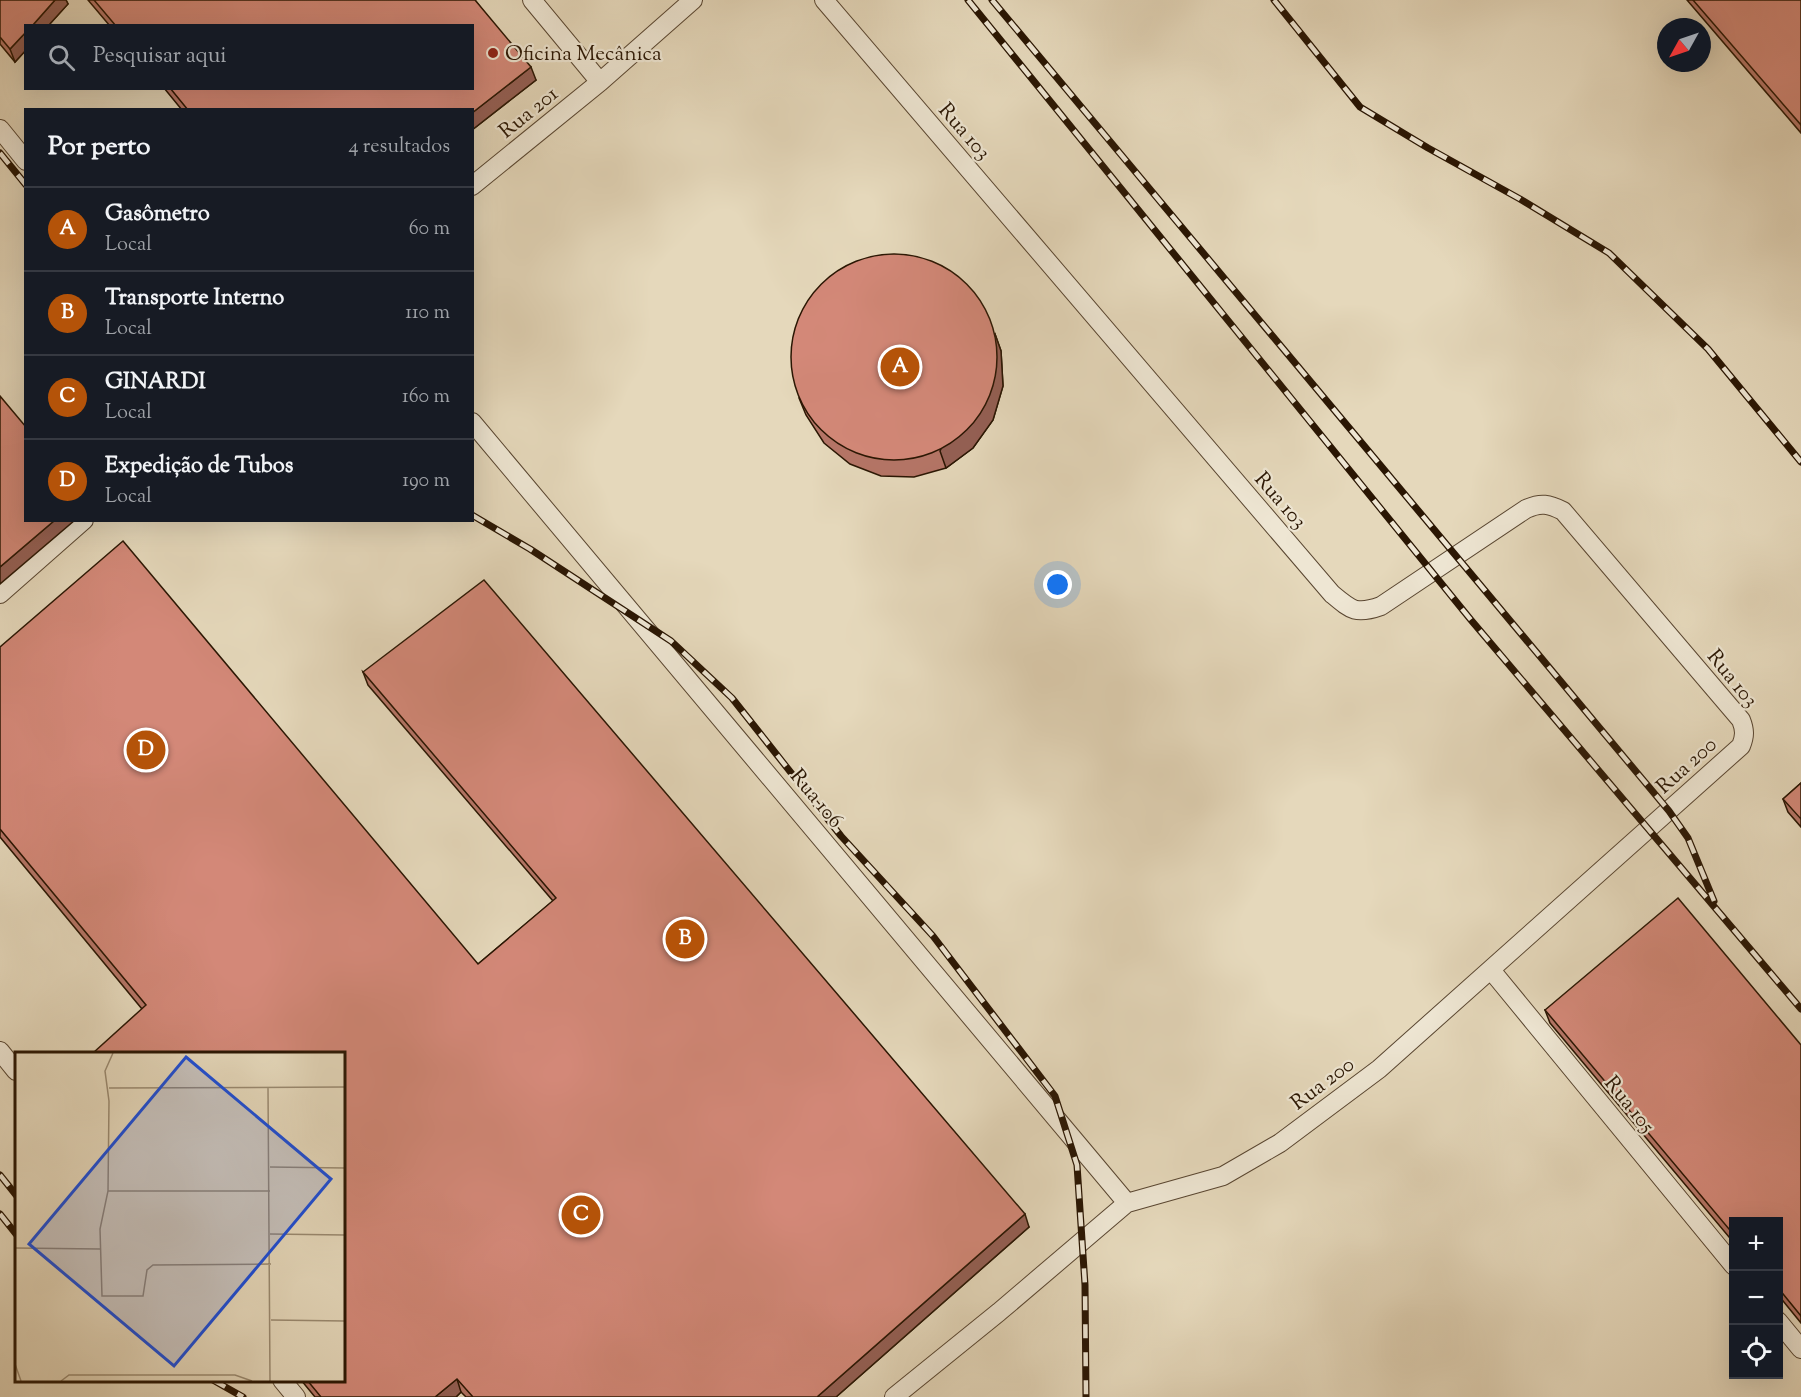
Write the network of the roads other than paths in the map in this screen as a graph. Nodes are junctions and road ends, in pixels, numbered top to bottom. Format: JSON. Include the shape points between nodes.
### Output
{"nodes":[{"id":1,"x":532,"y":0,"type":"edge"},
{"id":2,"x":693,"y":0,"type":"edge"},
{"id":3,"x":824,"y":0,"type":"edge"},
{"id":4,"x":600,"y":82,"type":"junction"},
{"id":5,"x":0,"y":129,"type":"edge"},
{"id":6,"x":24,"y":158,"type":"edge"},
{"id":7,"x":474,"y":184,"type":"edge"},
{"id":8,"x":474,"y":424,"type":"edge"},
{"id":9,"x":82,"y":522,"type":"edge"},
{"id":10,"x":0,"y":594,"type":"edge"},
{"id":11,"x":1741,"y":746,"type":"joint"},
{"id":12,"x":1491,"y":970,"type":"junction"},
{"id":13,"x":0,"y":1051,"type":"edge"},
{"id":14,"x":15,"y":1070,"type":"edge"},
{"id":15,"x":1127,"y":1203,"type":"junction"},
{"id":16,"x":1729,"y":1260,"type":"edge"},
{"id":17,"x":1782,"y":1325,"type":"edge"},
{"id":18,"x":1801,"y":1349,"type":"edge"},
{"id":19,"x":284,"y":1382,"type":"edge"},
{"id":20,"x":296,"y":1397,"type":"edge"},
{"id":21,"x":894,"y":1397,"type":"edge"}],
"edges":[{"from":1,"to":4,"type":"lane"},
{"from":2,"to":4,"type":"lane","name":"Rua 201"},
{"from":3,"to":11,"type":"lane","name":"Rua 103","via":[[1332,594],[1350,609],[1364,612],[1382,606],[1526,509],[1550,504],[1563,511],[1741,720],[1745,730]]},
{"from":4,"to":7,"type":"lane","name":"Rua 201"},
{"from":5,"to":6,"type":"lane"},
{"from":8,"to":15,"type":"lane","name":"Rua 106"},
{"from":9,"to":10,"type":"lane"},
{"from":11,"to":12,"type":"lane","name":"Rua 200"},
{"from":12,"to":15,"type":"lane","name":"Rua 200","via":[[1379,1069],[1280,1143],[1222,1176]]},
{"from":12,"to":16,"type":"lane","name":"Rua 105"},
{"from":13,"to":14,"type":"lane"},
{"from":15,"to":21,"type":"lane","name":"Rua 200"},
{"from":17,"to":18,"type":"lane"},
{"from":19,"to":20,"type":"lane"}]}
